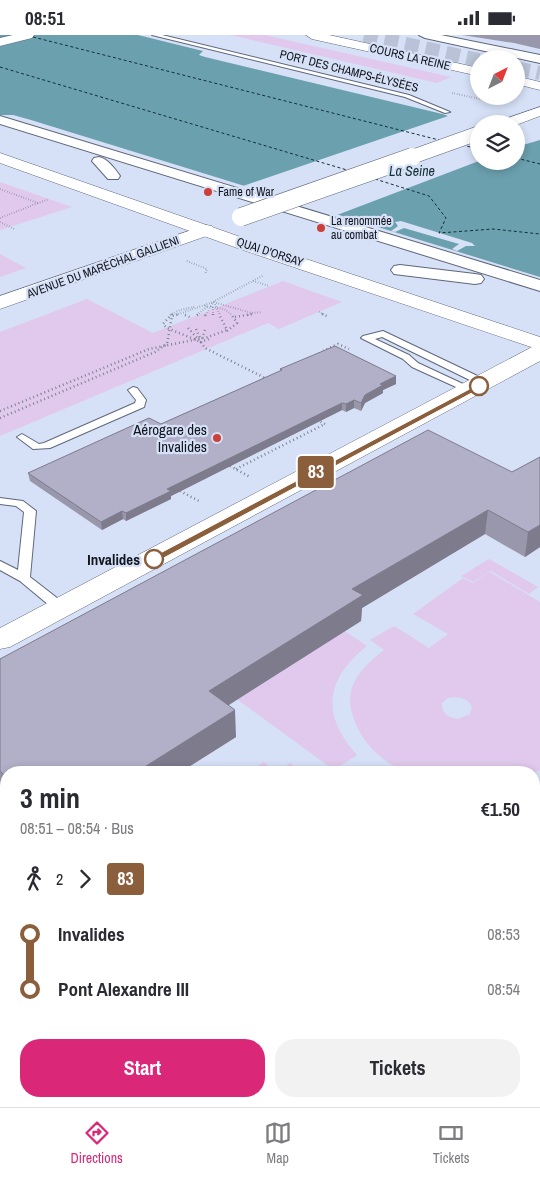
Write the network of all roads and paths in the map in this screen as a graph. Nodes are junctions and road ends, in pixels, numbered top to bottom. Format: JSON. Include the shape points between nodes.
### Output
{"nodes":[{"id":1,"x":28,"y":35,"type":"edge"},
{"id":2,"x":155,"y":35,"type":"edge"},
{"id":3,"x":184,"y":35,"type":"edge"},
{"id":4,"x":312,"y":35,"type":"edge"},
{"id":5,"x":425,"y":35,"type":"edge"},
{"id":6,"x":0,"y":43,"type":"edge"},
{"id":7,"x":244,"y":57,"type":"junction"},
{"id":8,"x":540,"y":59,"type":"edge"},
{"id":9,"x":470,"y":70,"type":"edge"},
{"id":10,"x":525,"y":83,"type":"edge"},
{"id":11,"x":540,"y":86,"type":"edge"},
{"id":12,"x":463,"y":95,"type":"dead end"},
{"id":13,"x":470,"y":97,"type":"edge"},
{"id":14,"x":540,"y":111,"type":"edge"},
{"id":15,"x":447,"y":112,"type":"dead end"},
{"id":16,"x":525,"y":116,"type":"edge"},
{"id":17,"x":0,"y":120,"type":"edge"},
{"id":18,"x":0,"y":133,"type":"edge"},
{"id":19,"x":470,"y":136,"type":"edge"},
{"id":20,"x":55,"y":137,"type":"junction"},
{"id":21,"x":0,"y":158,"type":"edge"},
{"id":22,"x":99,"y":161,"type":"junction"},
{"id":23,"x":113,"y":176,"type":"dead end"},
{"id":24,"x":0,"y":189,"type":"edge"},
{"id":25,"x":47,"y":199,"type":"dead end"},
{"id":26,"x":38,"y":203,"type":"junction"},
{"id":27,"x":0,"y":218,"type":"edge"},
{"id":28,"x":0,"y":222,"type":"edge"},
{"id":29,"x":14,"y":229,"type":"dead end"},
{"id":30,"x":206,"y":230,"type":"junction"},
{"id":31,"x":180,"y":259,"type":"dead end"},
{"id":32,"x":400,"y":270,"type":"dead end"},
{"id":33,"x":270,"y":272,"type":"dead end"},
{"id":34,"x":205,"y":274,"type":"dead end"},
{"id":35,"x":253,"y":281,"type":"junction"},
{"id":36,"x":269,"y":286,"type":"dead end"},
{"id":37,"x":540,"y":286,"type":"edge"},
{"id":38,"x":540,"y":296,"type":"edge"},
{"id":39,"x":214,"y":302,"type":"junction"},
{"id":40,"x":0,"y":303,"type":"edge"},
{"id":41,"x":258,"y":312,"type":"junction"},
{"id":42,"x":262,"y":312,"type":"dead end"},
{"id":43,"x":319,"y":312,"type":"dead end"},
{"id":44,"x":185,"y":315,"type":"dead end"},
{"id":45,"x":197,"y":315,"type":"dead end"},
{"id":46,"x":205,"y":316,"type":"dead end"},
{"id":47,"x":213,"y":317,"type":"dead end"},
{"id":48,"x":235,"y":317,"type":"junction"},
{"id":49,"x":329,"y":317,"type":"dead end"},
{"id":50,"x":192,"y":318,"type":"dead end"},
{"id":51,"x":188,"y":328,"type":"dead end"},
{"id":52,"x":196,"y":329,"type":"dead end"},
{"id":53,"x":205,"y":330,"type":"dead end"},
{"id":54,"x":201,"y":342,"type":"junction"},
{"id":55,"x":167,"y":344,"type":"junction"},
{"id":56,"x":540,"y":344,"type":"edge"},
{"id":57,"x":330,"y":347,"type":"junction"},
{"id":58,"x":352,"y":350,"type":"dead end"},
{"id":59,"x":322,"y":351,"type":"edge"},
{"id":60,"x":338,"y":351,"type":"edge"},
{"id":61,"x":540,"y":352,"type":"edge"},
{"id":62,"x":258,"y":381,"type":"edge"},
{"id":63,"x":477,"y":387,"type":"junction"},
{"id":64,"x":133,"y":390,"type":"dead end"},
{"id":65,"x":0,"y":411,"type":"edge"},
{"id":66,"x":310,"y":416,"type":"edge"},
{"id":67,"x":0,"y":418,"type":"edge"},
{"id":68,"x":22,"y":437,"type":"dead end"},
{"id":69,"x":230,"y":466,"type":"edge"},
{"id":70,"x":236,"y":469,"type":"junction"},
{"id":71,"x":250,"y":478,"type":"dead end"},
{"id":72,"x":180,"y":491,"type":"edge"},
{"id":73,"x":0,"y":501,"type":"edge"},
{"id":74,"x":201,"y":502,"type":"dead end"},
{"id":75,"x":0,"y":565,"type":"edge"},
{"id":76,"x":24,"y":579,"type":"junction"},
{"id":77,"x":61,"y":608,"type":"junction"},
{"id":78,"x":0,"y":640,"type":"edge"}],
"edges":[{"from":1,"to":6,"type":"main road"},
{"from":2,"to":7,"type":"lane","name":"PORT DES CHAMPS-ÉLYSÉES"},
{"from":3,"to":7,"type":"lane","name":"PORT DES CHAMPS-ÉLYSÉES","via":[[233,47]]},
{"from":4,"to":9,"type":"main road","name":"COURS LA REINE"},
{"from":5,"to":8,"type":"street","name":"COURS LA REINE"},
{"from":7,"to":15,"type":"lane","name":"PORT DES CHAMPS-ÉLYSÉES","via":[[407,96]]},
{"from":10,"to":11,"type":"main road"},
{"from":12,"to":13,"type":"path"},
{"from":14,"to":16,"type":"main road"},
{"from":17,"to":20,"type":"street"},
{"from":18,"to":22,"type":"street"},
{"from":19,"to":30,"type":"main road","name":"AVENUE DU MARÉCHAL GALLIENI","bridge":true},
{"from":20,"to":22,"type":"street","via":[[93,154]]},
{"from":20,"to":37,"type":"street"},
{"from":21,"to":30,"type":"main road","name":"QUAI D'ORSAY"},
{"from":22,"to":23,"type":"street"},
{"from":24,"to":26,"type":"path"},
{"from":25,"to":26,"type":"path"},
{"from":26,"to":27,"type":"path"},
{"from":28,"to":29,"type":"path"},
{"from":30,"to":40,"type":"main road","name":"AVENUE DU MARÉCHAL GALLIENI"},
{"from":30,"to":56,"type":"main road","name":"QUAI D'ORSAY"},
{"from":31,"to":34,"type":"path","via":[[207,269]]},
{"from":32,"to":38,"type":"street","via":[[464,277]]},
{"from":33,"to":35,"type":"path"},
{"from":35,"to":36,"type":"path"},
{"from":35,"to":39,"type":"path"},
{"from":39,"to":41,"type":"path"},
{"from":39,"to":45,"type":"path"},
{"from":39,"to":46,"type":"path"},
{"from":39,"to":47,"type":"path"},
{"from":39,"to":55,"type":"path","via":[[172,316]]},
{"from":39,"to":55,"type":"path","via":[[227,330]]},
{"from":41,"to":42,"type":"path"},
{"from":41,"to":48,"type":"path"},
{"from":43,"to":49,"type":"path"},
{"from":44,"to":50,"type":"path"},
{"from":48,"to":54,"type":"path","via":[[237,323],[230,330]]},
{"from":48,"to":54,"type":"path","via":[[225,309],[205,305],[166,316],[163,324],[167,327]]},
{"from":51,"to":54,"type":"path"},
{"from":52,"to":54,"type":"path"},
{"from":53,"to":54,"type":"path"},
{"from":54,"to":62,"type":"path","via":[[205,348],[265,377]]},
{"from":55,"to":65,"type":"path"},
{"from":55,"to":67,"type":"path"},
{"from":57,"to":58,"type":"path","via":[[338,344]]},
{"from":57,"to":59,"type":"path"},
{"from":57,"to":60,"type":"path"},
{"from":61,"to":63,"type":"main road"},
{"from":63,"to":63,"type":"lane","via":[[383,334],[366,339],[406,357],[415,365]]},
{"from":63,"to":77,"type":"main road"},
{"from":64,"to":68,"type":"lane","via":[[141,399],[140,405],[46,446],[37,447]]},
{"from":66,"to":70,"type":"path","via":[[326,424]]},
{"from":69,"to":70,"type":"path"},
{"from":70,"to":71,"type":"path"},
{"from":72,"to":74,"type":"path"},
{"from":73,"to":76,"type":"lane","via":[[19,503],[30,511]]},
{"from":75,"to":76,"type":"lane"},
{"from":76,"to":77,"type":"lane"},
{"from":77,"to":78,"type":"main road"}]}
